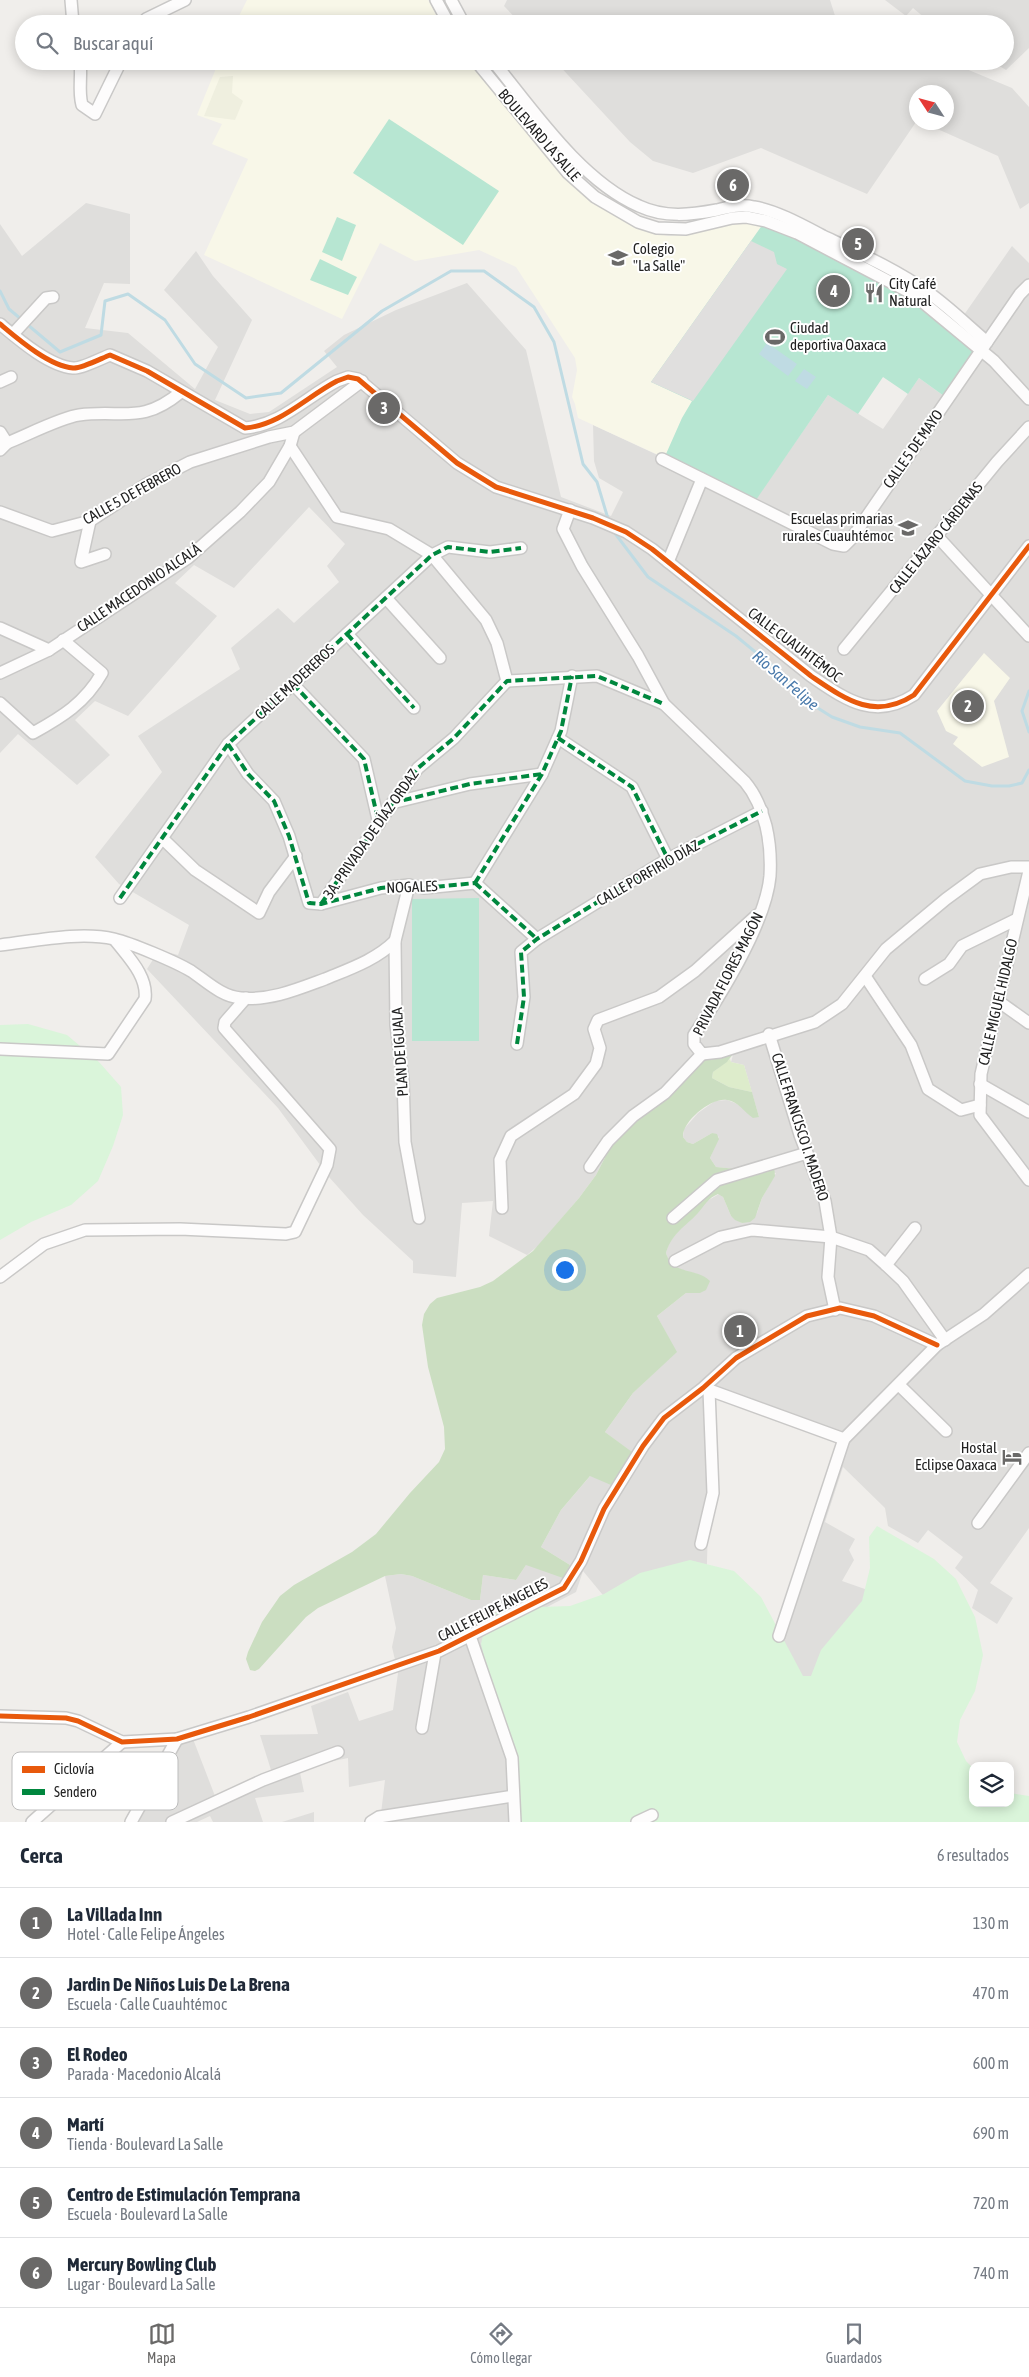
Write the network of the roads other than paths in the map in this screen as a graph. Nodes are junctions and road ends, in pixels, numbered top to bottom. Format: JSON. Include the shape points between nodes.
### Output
{"nodes":[{"id":1,"x":71,"y":0,"type":"edge"},
{"id":2,"x":185,"y":0,"type":"edge"},
{"id":3,"x":436,"y":0,"type":"edge"},
{"id":4,"x":451,"y":0,"type":"edge"},
{"id":5,"x":72,"y":15,"type":"edge"},
{"id":6,"x":154,"y":15,"type":"edge"},
{"id":7,"x":444,"y":15,"type":"edge"},
{"id":8,"x":459,"y":15,"type":"edge"},
{"id":9,"x":81,"y":70,"type":"edge"},
{"id":10,"x":118,"y":70,"type":"edge"},
{"id":11,"x":483,"y":70,"type":"edge"},
{"id":12,"x":500,"y":70,"type":"edge"},
{"id":13,"x":1029,"y":285,"type":"edge"},
{"id":14,"x":54,"y":296,"type":"dead end"},
{"id":15,"x":0,"y":324,"type":"edge"},
{"id":16,"x":16,"y":332,"type":"junction"},
{"id":17,"x":984,"y":346,"type":"junction"},
{"id":18,"x":362,"y":381,"type":"junction"},
{"id":19,"x":180,"y":392,"type":"junction"},
{"id":20,"x":1029,"y":400,"type":"edge"},
{"id":21,"x":1029,"y":427,"type":"edge"},
{"id":22,"x":0,"y":432,"type":"edge"},
{"id":23,"x":294,"y":432,"type":"junction"},
{"id":24,"x":290,"y":446,"type":"junction"},
{"id":25,"x":3,"y":447,"type":"edge"},
{"id":26,"x":662,"y":459,"type":"dead end"},
{"id":27,"x":702,"y":479,"type":"junction"},
{"id":28,"x":570,"y":510,"type":"junction"},
{"id":29,"x":0,"y":512,"type":"edge"},
{"id":30,"x":90,"y":520,"type":"junction"},
{"id":31,"x":937,"y":536,"type":"junction"},
{"id":32,"x":1029,"y":546,"type":"edge"},
{"id":33,"x":521,"y":548,"type":"dead end"},
{"id":34,"x":105,"y":554,"type":"dead end"},
{"id":35,"x":432,"y":555,"type":"junction"},
{"id":36,"x":668,"y":562,"type":"junction"},
{"id":37,"x":992,"y":596,"type":"junction"},
{"id":38,"x":386,"y":598,"type":"junction"},
{"id":39,"x":0,"y":628,"type":"edge"},
{"id":40,"x":347,"y":634,"type":"junction"},
{"id":41,"x":1029,"y":636,"type":"edge"},
{"id":42,"x":63,"y":640,"type":"junction"},
{"id":43,"x":844,"y":649,"type":"dead end"},
{"id":44,"x":49,"y":650,"type":"junction"},
{"id":45,"x":440,"y":658,"type":"dead end"},
{"id":46,"x":0,"y":673,"type":"edge"},
{"id":47,"x":572,"y":676,"type":"junction"},
{"id":48,"x":507,"y":681,"type":"junction"},
{"id":49,"x":293,"y":684,"type":"junction"},
{"id":50,"x":0,"y":703,"type":"edge"},
{"id":51,"x":664,"y":704,"type":"junction"},
{"id":52,"x":414,"y":708,"type":"dead end"},
{"id":53,"x":558,"y":738,"type":"junction"},
{"id":54,"x":228,"y":744,"type":"junction"},
{"id":55,"x":542,"y":774,"type":"junction"},
{"id":56,"x":392,"y":803,"type":"junction"},
{"id":57,"x":762,"y":811,"type":"junction"},
{"id":58,"x":379,"y":824,"type":"junction"},
{"id":59,"x":162,"y":838,"type":"junction"},
{"id":60,"x":296,"y":856,"type":"junction"},
{"id":61,"x":668,"y":859,"type":"junction"},
{"id":62,"x":1029,"y":867,"type":"edge"},
{"id":63,"x":1029,"y":871,"type":"edge"},
{"id":64,"x":475,"y":883,"type":"junction"},
{"id":65,"x":409,"y":885,"type":"junction"},
{"id":66,"x":120,"y":898,"type":"dead end"},
{"id":67,"x":321,"y":904,"type":"junction"},
{"id":68,"x":762,"y":910,"type":"junction"},
{"id":69,"x":1017,"y":919,"type":"junction"},
{"id":70,"x":537,"y":939,"type":"junction"},
{"id":71,"x":115,"y":940,"type":"junction"},
{"id":72,"x":395,"y":941,"type":"junction"},
{"id":73,"x":0,"y":945,"type":"edge"},
{"id":74,"x":865,"y":976,"type":"junction"},
{"id":75,"x":924,"y":979,"type":"dead end"},
{"id":76,"x":246,"y":998,"type":"junction"},
{"id":77,"x":998,"y":1001,"type":"junction"},
{"id":78,"x":1027,"y":1020,"type":"edge"},
{"id":79,"x":769,"y":1034,"type":"junction"},
{"id":80,"x":517,"y":1044,"type":"dead end"},
{"id":81,"x":0,"y":1049,"type":"edge"},
{"id":82,"x":702,"y":1054,"type":"junction"},
{"id":83,"x":980,"y":1084,"type":"junction"},
{"id":84,"x":980,"y":1105,"type":"junction"},
{"id":85,"x":1029,"y":1112,"type":"edge"},
{"id":86,"x":807,"y":1153,"type":"junction"},
{"id":87,"x":590,"y":1167,"type":"dead end"},
{"id":88,"x":1029,"y":1180,"type":"edge"},
{"id":89,"x":502,"y":1208,"type":"dead end"},
{"id":90,"x":419,"y":1218,"type":"dead end"},
{"id":91,"x":673,"y":1218,"type":"dead end"},
{"id":92,"x":915,"y":1228,"type":"dead end"},
{"id":93,"x":830,"y":1237,"type":"junction"},
{"id":94,"x":675,"y":1261,"type":"dead end"},
{"id":95,"x":886,"y":1264,"type":"junction"},
{"id":96,"x":1029,"y":1274,"type":"edge"},
{"id":97,"x":0,"y":1277,"type":"edge"},
{"id":98,"x":835,"y":1310,"type":"junction"},
{"id":99,"x":941,"y":1342,"type":"junction"},
{"id":100,"x":899,"y":1385,"type":"junction"},
{"id":101,"x":706,"y":1389,"type":"junction"},
{"id":102,"x":946,"y":1431,"type":"dead end"},
{"id":103,"x":844,"y":1439,"type":"junction"},
{"id":104,"x":1029,"y":1453,"type":"edge"},
{"id":105,"x":978,"y":1522,"type":"dead end"},
{"id":106,"x":701,"y":1544,"type":"dead end"},
{"id":107,"x":470,"y":1636,"type":"junction"},
{"id":108,"x":779,"y":1636,"type":"dead end"},
{"id":109,"x":435,"y":1653,"type":"junction"},
{"id":110,"x":0,"y":1716,"type":"edge"},
{"id":111,"x":422,"y":1728,"type":"dead end"},
{"id":112,"x":177,"y":1739,"type":"junction"},
{"id":113,"x":122,"y":1742,"type":"junction"},
{"id":114,"x":111,"y":1752,"type":"edge"},
{"id":115,"x":170,"y":1752,"type":"edge"},
{"id":116,"x":338,"y":1752,"type":"dead end"},
{"id":117,"x":513,"y":1796,"type":"junction"},
{"id":118,"x":46,"y":1810,"type":"edge"},
{"id":119,"x":138,"y":1810,"type":"edge"},
{"id":120,"x":652,"y":1815,"type":"dead end"},
{"id":121,"x":32,"y":1822,"type":"edge"},
{"id":122,"x":131,"y":1822,"type":"edge"},
{"id":123,"x":172,"y":1822,"type":"edge"},
{"id":124,"x":371,"y":1822,"type":"edge"},
{"id":125,"x":515,"y":1822,"type":"edge"},
{"id":126,"x":637,"y":1822,"type":"edge"}],
"edges":[{"from":1,"to":5,"type":"street"},
{"from":2,"to":6,"type":"street"},
{"from":3,"to":7,"type":"street"},
{"from":4,"to":8,"type":"street"},
{"from":9,"to":10,"type":"street","via":[[79,94],[82,105],[95,114]]},
{"from":11,"to":17,"type":"street","name":"BOULEVARD LA SALLE","via":[[568,174],[595,197],[638,222],[657,228],[686,229],[746,217],[782,227],[913,294]]},
{"from":12,"to":17,"type":"street","name":"BOULEVARD LA SALLE","via":[[550,131],[596,180],[623,197],[654,212],[670,215],[738,206],[755,207],[788,218],[929,293]]},
{"from":13,"to":17,"type":"street","name":"CALLE 5 DE MAYO"},
{"from":14,"to":16,"type":"street","via":[[46,298]]},
{"from":15,"to":16,"type":"street"},
{"from":16,"to":19,"type":"street","via":[[28,346],[61,364],[74,368],[110,355],[147,371]]},
{"from":17,"to":20,"type":"street"},
{"from":17,"to":27,"type":"street","name":"CALLE 5 DE MAYO","via":[[844,546]]},
{"from":18,"to":19,"type":"street","via":[[348,378],[337,381],[276,420],[260,427],[245,428]]},
{"from":18,"to":23,"type":"street"},
{"from":18,"to":28,"type":"street","name":"CALLE CUAUHTÉMOC","via":[[471,473],[496,487]]},
{"from":19,"to":25,"type":"street","via":[[170,401],[142,414],[77,415]]},
{"from":21,"to":31,"type":"street","name":"CALLE LÁZARO CÁRDENAS"},
{"from":22,"to":25,"type":"street"},
{"from":23,"to":24,"type":"street","name":"CALLE MACEDONIO ALCALÁ"},
{"from":23,"to":30,"type":"street","name":"CALLE 5 DE FEBRERO","via":[[190,462],[145,485]]},
{"from":24,"to":35,"type":"street","via":[[337,517],[389,528]]},
{"from":24,"to":42,"type":"street","name":"CALLE MACEDONIO ALCALÁ","via":[[269,482],[188,558]]},
{"from":26,"to":27,"type":"street","name":"CALLE 5 DE MAYO"},
{"from":27,"to":36,"type":"street"},
{"from":28,"to":36,"type":"street","name":"CALLE CUAUHTÉMOC","via":[[617,527]]},
{"from":28,"to":51,"type":"street","name":"PRIVADA FLORES MAGÓN","via":[[563,529]]},
{"from":29,"to":30,"type":"street","name":"CALLE 5 DE FEBRERO","via":[[52,531]]},
{"from":30,"to":34,"type":"street","via":[[80,562]]},
{"from":31,"to":37,"type":"street"},
{"from":31,"to":43,"type":"street","name":"CALLE LÁZARO CÁRDENAS"},
{"from":32,"to":37,"type":"street","name":"CALLE CUAUHTÉMOC"},
{"from":33,"to":35,"type":"street","name":"CALLE MADEREROS","via":[[490,552],[448,547]]},
{"from":35,"to":38,"type":"street","name":"CALLE MADEREROS"},
{"from":35,"to":48,"type":"street","via":[[486,620],[497,643]]},
{"from":36,"to":37,"type":"street","name":"CALLE CUAUHTÉMOC","via":[[811,676],[852,701],[872,707],[896,705],[914,695]]},
{"from":37,"to":41,"type":"street"},
{"from":38,"to":40,"type":"street","name":"CALLE MADEREROS"},
{"from":38,"to":45,"type":"street"},
{"from":39,"to":44,"type":"street"},
{"from":40,"to":49,"type":"street","name":"CALLE MADEREROS"},
{"from":40,"to":52,"type":"street"},
{"from":42,"to":44,"type":"street","name":"CALLE MACEDONIO ALCALÁ"},
{"from":42,"to":50,"type":"street","via":[[102,672],[92,691],[64,716],[33,733]]},
{"from":44,"to":46,"type":"street","name":"CALLE MACEDONIO ALCALÁ"},
{"from":47,"to":48,"type":"street"},
{"from":47,"to":51,"type":"street","via":[[596,676]]},
{"from":47,"to":53,"type":"street"},
{"from":48,"to":56,"type":"street","name":"3A. PRIVADA DE DÍAZ ORDAZ","via":[[454,738],[418,768]]},
{"from":49,"to":54,"type":"street","name":"CALLE MADEREROS"},
{"from":49,"to":58,"type":"street","via":[[364,758]]},
{"from":51,"to":57,"type":"street","name":"PRIVADA FLORES MAGÓN","via":[[745,782]]},
{"from":53,"to":55,"type":"street"},
{"from":53,"to":61,"type":"street","via":[[632,787]]},
{"from":54,"to":59,"type":"street","name":"CALLE MADEREROS"},
{"from":54,"to":60,"type":"street","via":[[248,774],[274,801]]},
{"from":55,"to":56,"type":"street","via":[[470,784]]},
{"from":55,"to":64,"type":"street"},
{"from":56,"to":58,"type":"street","name":"3A. PRIVADA DE DÍAZ ORDAZ"},
{"from":57,"to":61,"type":"street","name":"CALLE PORFIRIO DÍAZ"},
{"from":57,"to":68,"type":"street","name":"PRIVADA FLORES MAGÓN","via":[[770,847],[770,878]]},
{"from":58,"to":67,"type":"street","name":"3A. PRIVADA DE DÍAZ ORDAZ"},
{"from":59,"to":60,"type":"street","via":[[195,870],[259,913],[269,892]]},
{"from":59,"to":66,"type":"street","name":"CALLE MADEREROS"},
{"from":60,"to":67,"type":"street","via":[[308,902]]},
{"from":61,"to":70,"type":"street","name":"CALLE PORFIRIO DÍAZ"},
{"from":62,"to":74,"type":"street","name":"PRIVADA FLORES MAGÓN","via":[[1011,867],[980,874],[886,949]]},
{"from":63,"to":69,"type":"street","name":"CALLE MIGUEL HIDALGO"},
{"from":64,"to":65,"type":"street","name":"NOGALES","via":[[424,888]]},
{"from":64,"to":70,"type":"street"},
{"from":65,"to":67,"type":"street","name":"NOGALES","via":[[381,888]]},
{"from":65,"to":72,"type":"street","name":"PLAN DE IGUALA"},
{"from":68,"to":82,"type":"street","name":"PRIVADA FLORES MAGÓN","via":[[694,1035],[694,1044]]},
{"from":68,"to":89,"type":"street","via":[[695,971],[660,997],[598,1020],[594,1029],[600,1048],[596,1064],[574,1094],[511,1136],[500,1160]]},
{"from":69,"to":75,"type":"street","via":[[962,946],[949,964]]},
{"from":69,"to":77,"type":"street","name":"CALLE MIGUEL HIDALGO"},
{"from":70,"to":80,"type":"street","name":"CALLE PORFIRIO DÍAZ","via":[[521,952],[524,997]]},
{"from":71,"to":73,"type":"street","via":[[94,936]]},
{"from":71,"to":76,"type":"street","via":[[190,970],[218,990]]},
{"from":71,"to":81,"type":"street","via":[[147,988],[145,999],[108,1054]]},
{"from":72,"to":76,"type":"street","via":[[375,957],[308,985],[283,994]]},
{"from":72,"to":90,"type":"street","name":"PLAN DE IGUALA","via":[[396,1025],[403,1080],[403,1122]]},
{"from":74,"to":79,"type":"street","name":"PRIVADA FLORES MAGÓN","via":[[842,1004],[815,1022]]},
{"from":74,"to":84,"type":"street","via":[[910,1045],[928,1089],[961,1110]]},
{"from":76,"to":97,"type":"street","via":[[225,1022],[224,1028],[330,1149],[327,1165],[295,1232],[85,1230],[44,1244]]},
{"from":77,"to":78,"type":"street"},
{"from":77,"to":83,"type":"street","name":"CALLE MIGUEL HIDALGO"},
{"from":79,"to":82,"type":"street","name":"PRIVADA FLORES MAGÓN","via":[[720,1052]]},
{"from":79,"to":86,"type":"street","name":"CALLE FRANCISCO I. MADERO"},
{"from":82,"to":87,"type":"street","via":[[665,1093],[633,1116],[608,1140]]},
{"from":83,"to":84,"type":"street","name":"CALLE MIGUEL HIDALGO"},
{"from":83,"to":85,"type":"street"},
{"from":84,"to":88,"type":"street","name":"CALLE MIGUEL HIDALGO","via":[[980,1115]]},
{"from":86,"to":91,"type":"street","via":[[717,1180]]},
{"from":86,"to":93,"type":"street","name":"CALLE FRANCISCO I. MADERO","via":[[825,1201]]},
{"from":92,"to":95,"type":"street"},
{"from":93,"to":94,"type":"street","via":[[752,1230],[721,1237]]},
{"from":93,"to":95,"type":"street","via":[[869,1250]]},
{"from":93,"to":98,"type":"street","name":"CALLE FRANCISCO I. MADERO","via":[[828,1277]]},
{"from":95,"to":99,"type":"street","via":[[903,1282]]},
{"from":96,"to":99,"type":"street","via":[[984,1314]]},
{"from":98,"to":99,"type":"street","name":"CALLE FELIPE ÁNGELES","via":[[840,1308],[874,1316]]},
{"from":98,"to":101,"type":"street","name":"CALLE FELIPE ÁNGELES","via":[[807,1316],[736,1358]]},
{"from":99,"to":100,"type":"street"},
{"from":100,"to":102,"type":"street"},
{"from":100,"to":103,"type":"street"},
{"from":101,"to":103,"type":"street"},
{"from":101,"to":106,"type":"street","via":[[713,1493]]},
{"from":101,"to":107,"type":"street","name":"CALLE FELIPE ÁNGELES","via":[[664,1418],[643,1446],[604,1509],[581,1561],[564,1588]]},
{"from":103,"to":108,"type":"street"},
{"from":104,"to":105,"type":"street"},
{"from":107,"to":109,"type":"street","name":"CALLE FELIPE ÁNGELES"},
{"from":107,"to":117,"type":"street","via":[[512,1758]]},
{"from":109,"to":111,"type":"street"},
{"from":109,"to":112,"type":"street","name":"CALLE FELIPE ÁNGELES"},
{"from":110,"to":113,"type":"street","name":"CALLE FELIPE ÁNGELES","via":[[66,1718]]},
{"from":112,"to":113,"type":"street","name":"CALLE FELIPE ÁNGELES"},
{"from":112,"to":115,"type":"street"},
{"from":113,"to":114,"type":"street"},
{"from":116,"to":123,"type":"street","via":[[263,1780]]},
{"from":117,"to":124,"type":"street","via":[[379,1817]]},
{"from":117,"to":125,"type":"street"},
{"from":118,"to":121,"type":"street"},
{"from":119,"to":122,"type":"street"},
{"from":120,"to":126,"type":"street"}]}
